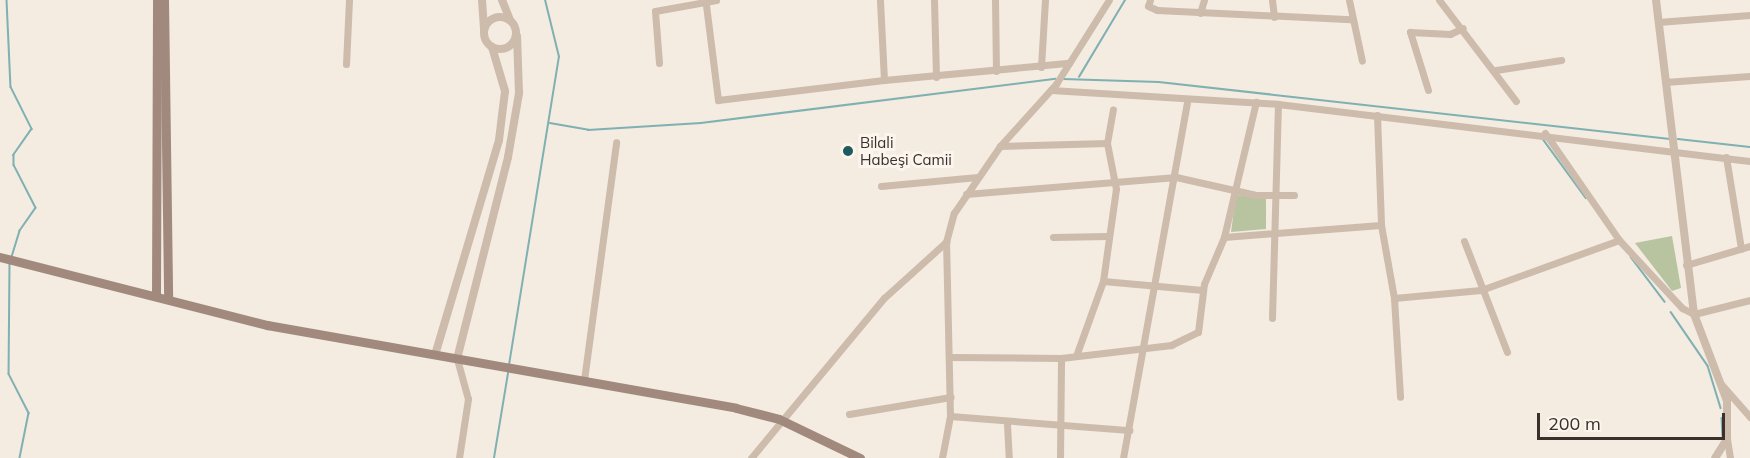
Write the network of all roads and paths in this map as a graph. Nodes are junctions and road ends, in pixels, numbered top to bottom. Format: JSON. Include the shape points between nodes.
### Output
{"nodes":[{"id":1,"x":157,"y":0,"type":"edge"},
{"id":2,"x":164,"y":0,"type":"edge"},
{"id":3,"x":349,"y":0,"type":"edge"},
{"id":4,"x":482,"y":0,"type":"edge"},
{"id":5,"x":502,"y":0,"type":"edge"},
{"id":6,"x":716,"y":0,"type":"edge"},
{"id":7,"x":880,"y":0,"type":"edge"},
{"id":8,"x":934,"y":0,"type":"edge"},
{"id":9,"x":995,"y":0,"type":"edge"},
{"id":10,"x":1044,"y":0,"type":"edge"},
{"id":11,"x":1109,"y":0,"type":"edge"},
{"id":12,"x":1150,"y":0,"type":"edge"},
{"id":13,"x":1204,"y":0,"type":"edge"},
{"id":14,"x":1272,"y":0,"type":"edge"},
{"id":15,"x":1349,"y":0,"type":"edge"},
{"id":16,"x":1439,"y":0,"type":"edge"},
{"id":17,"x":1656,"y":0,"type":"edge"},
{"id":18,"x":706,"y":5,"type":"junction"},
{"id":19,"x":1200,"y":13,"type":"junction"},
{"id":20,"x":1750,"y":15,"type":"edge"},
{"id":21,"x":1274,"y":16,"type":"junction"},
{"id":22,"x":510,"y":20,"type":"junction"},
{"id":23,"x":1351,"y":20,"type":"junction"},
{"id":24,"x":1658,"y":22,"type":"junction"},
{"id":25,"x":1463,"y":28,"type":"junction"},
{"id":26,"x":484,"y":29,"type":"junction"},
{"id":27,"x":517,"y":36,"type":"junction"},
{"id":28,"x":492,"y":48,"type":"junction"},
{"id":29,"x":1561,"y":60,"type":"dead end"},
{"id":30,"x":1362,"y":61,"type":"dead end"},
{"id":31,"x":659,"y":63,"type":"dead end"},
{"id":32,"x":1069,"y":63,"type":"junction"},
{"id":33,"x":346,"y":64,"type":"dead end"},
{"id":34,"x":1041,"y":67,"type":"junction"},
{"id":35,"x":1496,"y":70,"type":"junction"},
{"id":36,"x":996,"y":71,"type":"junction"},
{"id":37,"x":1750,"y":76,"type":"edge"},
{"id":38,"x":936,"y":77,"type":"junction"},
{"id":39,"x":884,"y":80,"type":"junction"},
{"id":40,"x":1665,"y":82,"type":"junction"},
{"id":41,"x":1054,"y":87,"type":"junction"},
{"id":42,"x":1428,"y":90,"type":"dead end"},
{"id":43,"x":1516,"y":101,"type":"dead end"},
{"id":44,"x":1256,"y":102,"type":"junction"},
{"id":45,"x":1187,"y":103,"type":"dead end"},
{"id":46,"x":1278,"y":104,"type":"junction"},
{"id":47,"x":1113,"y":110,"type":"dead end"},
{"id":48,"x":1377,"y":115,"type":"junction"},
{"id":49,"x":1545,"y":133,"type":"junction"},
{"id":50,"x":616,"y":142,"type":"dead end"},
{"id":51,"x":1107,"y":143,"type":"junction"},
{"id":52,"x":1000,"y":146,"type":"junction"},
{"id":53,"x":1672,"y":149,"type":"junction"},
{"id":54,"x":1726,"y":158,"type":"junction"},
{"id":55,"x":1750,"y":161,"type":"edge"},
{"id":56,"x":978,"y":177,"type":"junction"},
{"id":57,"x":1176,"y":177,"type":"junction"},
{"id":58,"x":1116,"y":183,"type":"junction"},
{"id":59,"x":881,"y":186,"type":"dead end"},
{"id":60,"x":1234,"y":191,"type":"junction"},
{"id":61,"x":966,"y":194,"type":"junction"},
{"id":62,"x":1273,"y":195,"type":"junction"},
{"id":63,"x":1294,"y":195,"type":"dead end"},
{"id":64,"x":1380,"y":225,"type":"junction"},
{"id":65,"x":1272,"y":235,"type":"junction"},
{"id":66,"x":1108,"y":236,"type":"junction"},
{"id":67,"x":1053,"y":237,"type":"dead end"},
{"id":68,"x":1224,"y":237,"type":"junction"},
{"id":69,"x":1620,"y":240,"type":"junction"},
{"id":70,"x":1464,"y":241,"type":"dead end"},
{"id":71,"x":946,"y":242,"type":"junction"},
{"id":72,"x":1750,"y":246,"type":"edge"},
{"id":73,"x":1741,"y":249,"type":"junction"},
{"id":74,"x":8,"y":259,"type":"edge"},
{"id":75,"x":1686,"y":265,"type":"junction"},
{"id":76,"x":1103,"y":281,"type":"junction"},
{"id":77,"x":1156,"y":288,"type":"junction"},
{"id":78,"x":1203,"y":290,"type":"junction"},
{"id":79,"x":1481,"y":290,"type":"junction"},
{"id":80,"x":156,"y":296,"type":"junction"},
{"id":81,"x":1394,"y":298,"type":"junction"},
{"id":82,"x":168,"y":300,"type":"junction"},
{"id":83,"x":1750,"y":300,"type":"edge"},
{"id":84,"x":1694,"y":314,"type":"junction"},
{"id":85,"x":1272,"y":318,"type":"dead end"},
{"id":86,"x":1145,"y":348,"type":"junction"},
{"id":87,"x":1507,"y":352,"type":"dead end"},
{"id":88,"x":435,"y":355,"type":"junction"},
{"id":89,"x":1076,"y":356,"type":"junction"},
{"id":90,"x":950,"y":357,"type":"junction"},
{"id":91,"x":1061,"y":358,"type":"junction"},
{"id":92,"x":457,"y":359,"type":"junction"},
{"id":93,"x":584,"y":380,"type":"junction"},
{"id":94,"x":1722,"y":386,"type":"junction"},
{"id":95,"x":951,"y":397,"type":"junction"},
{"id":96,"x":1400,"y":397,"type":"dead end"},
{"id":97,"x":849,"y":414,"type":"dead end"},
{"id":98,"x":950,"y":416,"type":"junction"},
{"id":99,"x":1750,"y":417,"type":"edge"},
{"id":100,"x":779,"y":419,"type":"junction"},
{"id":101,"x":1006,"y":424,"type":"junction"},
{"id":102,"x":1059,"y":425,"type":"junction"},
{"id":103,"x":1129,"y":429,"type":"junction"},
{"id":104,"x":1727,"y":439,"type":"junction"},
{"id":105,"x":459,"y":458,"type":"edge"},
{"id":106,"x":751,"y":458,"type":"edge"},
{"id":107,"x":860,"y":458,"type":"edge"},
{"id":108,"x":942,"y":458,"type":"edge"},
{"id":109,"x":1009,"y":458,"type":"edge"},
{"id":110,"x":1060,"y":458,"type":"edge"},
{"id":111,"x":1123,"y":458,"type":"edge"},
{"id":112,"x":1715,"y":458,"type":"edge"},
{"id":113,"x":1731,"y":458,"type":"edge"}],
"edges":[{"from":1,"to":80,"type":"main road"},
{"from":2,"to":82,"type":"main road"},
{"from":3,"to":33,"type":"street"},
{"from":4,"to":26,"type":"street"},
{"from":5,"to":22,"type":"street"},
{"from":6,"to":18,"type":"street"},
{"from":7,"to":39,"type":"street"},
{"from":8,"to":38,"type":"street"},
{"from":9,"to":36,"type":"street"},
{"from":10,"to":34,"type":"street"},
{"from":11,"to":32,"type":"street"},
{"from":12,"to":19,"type":"street","via":[[1148,6],[1157,10]]},
{"from":13,"to":19,"type":"street"},
{"from":14,"to":21,"type":"street"},
{"from":15,"to":23,"type":"street"},
{"from":16,"to":25,"type":"street"},
{"from":17,"to":24,"type":"street"},
{"from":18,"to":31,"type":"street","via":[[655,11]]},
{"from":18,"to":39,"type":"street","via":[[714,99]]},
{"from":19,"to":21,"type":"street"},
{"from":20,"to":24,"type":"street"},
{"from":21,"to":23,"type":"street"},
{"from":22,"to":26,"type":"street","via":[[497,17]]},
{"from":22,"to":27,"type":"street"},
{"from":23,"to":30,"type":"street"},
{"from":24,"to":40,"type":"street"},
{"from":25,"to":35,"type":"street"},
{"from":25,"to":42,"type":"street","via":[[1450,34],[1410,32]]},
{"from":26,"to":28,"type":"street"},
{"from":27,"to":28,"type":"street","via":[[509,48]]},
{"from":27,"to":92,"type":"street","via":[[519,93],[508,157]]},
{"from":28,"to":88,"type":"street","via":[[505,91],[499,140]]},
{"from":29,"to":35,"type":"street"},
{"from":32,"to":34,"type":"street"},
{"from":32,"to":41,"type":"street"},
{"from":34,"to":36,"type":"street"},
{"from":35,"to":43,"type":"street"},
{"from":36,"to":38,"type":"street"},
{"from":37,"to":40,"type":"street"},
{"from":38,"to":39,"type":"street"},
{"from":40,"to":53,"type":"street"},
{"from":41,"to":44,"type":"street"},
{"from":41,"to":52,"type":"street"},
{"from":44,"to":46,"type":"street"},
{"from":44,"to":60,"type":"street"},
{"from":45,"to":57,"type":"street"},
{"from":46,"to":48,"type":"street"},
{"from":46,"to":62,"type":"street"},
{"from":47,"to":51,"type":"street"},
{"from":48,"to":49,"type":"street"},
{"from":48,"to":64,"type":"street"},
{"from":49,"to":53,"type":"street"},
{"from":49,"to":69,"type":"street"},
{"from":50,"to":93,"type":"street"},
{"from":51,"to":52,"type":"street"},
{"from":51,"to":58,"type":"street"},
{"from":52,"to":56,"type":"street"},
{"from":53,"to":54,"type":"street"},
{"from":53,"to":75,"type":"street"},
{"from":54,"to":55,"type":"street"},
{"from":54,"to":73,"type":"street"},
{"from":56,"to":59,"type":"street"},
{"from":56,"to":61,"type":"street"},
{"from":57,"to":58,"type":"street"},
{"from":57,"to":60,"type":"street"},
{"from":57,"to":77,"type":"street"},
{"from":58,"to":61,"type":"street"},
{"from":58,"to":66,"type":"street"},
{"from":60,"to":62,"type":"street"},
{"from":60,"to":68,"type":"street"},
{"from":61,"to":71,"type":"street"},
{"from":62,"to":63,"type":"street"},
{"from":62,"to":65,"type":"street"},
{"from":64,"to":65,"type":"street"},
{"from":64,"to":81,"type":"street"},
{"from":65,"to":68,"type":"street"},
{"from":65,"to":85,"type":"street"},
{"from":66,"to":67,"type":"street"},
{"from":66,"to":76,"type":"street"},
{"from":68,"to":78,"type":"street"},
{"from":69,"to":79,"type":"street"},
{"from":69,"to":84,"type":"street","via":[[1665,294]]},
{"from":70,"to":79,"type":"street"},
{"from":71,"to":90,"type":"street"},
{"from":71,"to":100,"type":"street","via":[[884,298]]},
{"from":72,"to":73,"type":"street"},
{"from":73,"to":75,"type":"street"},
{"from":74,"to":80,"type":"main road"},
{"from":75,"to":84,"type":"street"},
{"from":76,"to":77,"type":"street"},
{"from":76,"to":89,"type":"street"},
{"from":77,"to":78,"type":"street"},
{"from":77,"to":86,"type":"street"},
{"from":78,"to":86,"type":"street","via":[[1198,332],[1171,345]]},
{"from":79,"to":81,"type":"street"},
{"from":79,"to":87,"type":"street"},
{"from":80,"to":82,"type":"main road"},
{"from":81,"to":96,"type":"street"},
{"from":82,"to":88,"type":"main road","via":[[267,325]]},
{"from":83,"to":84,"type":"street"},
{"from":84,"to":94,"type":"street"},
{"from":86,"to":89,"type":"street"},
{"from":86,"to":103,"type":"street"},
{"from":88,"to":92,"type":"main road"},
{"from":89,"to":91,"type":"street"},
{"from":90,"to":91,"type":"street"},
{"from":90,"to":95,"type":"street"},
{"from":91,"to":102,"type":"street"},
{"from":92,"to":93,"type":"main road"},
{"from":92,"to":105,"type":"street","via":[[468,399]]},
{"from":93,"to":100,"type":"main road"},
{"from":94,"to":99,"type":"street"},
{"from":94,"to":104,"type":"street"},
{"from":95,"to":97,"type":"street"},
{"from":95,"to":98,"type":"street"},
{"from":98,"to":101,"type":"street"},
{"from":98,"to":108,"type":"street"},
{"from":100,"to":106,"type":"street"},
{"from":100,"to":107,"type":"main road"},
{"from":101,"to":102,"type":"street"},
{"from":101,"to":109,"type":"street"},
{"from":102,"to":103,"type":"street"},
{"from":102,"to":110,"type":"street"},
{"from":103,"to":111,"type":"street"},
{"from":104,"to":112,"type":"street"},
{"from":104,"to":113,"type":"street"}]}
